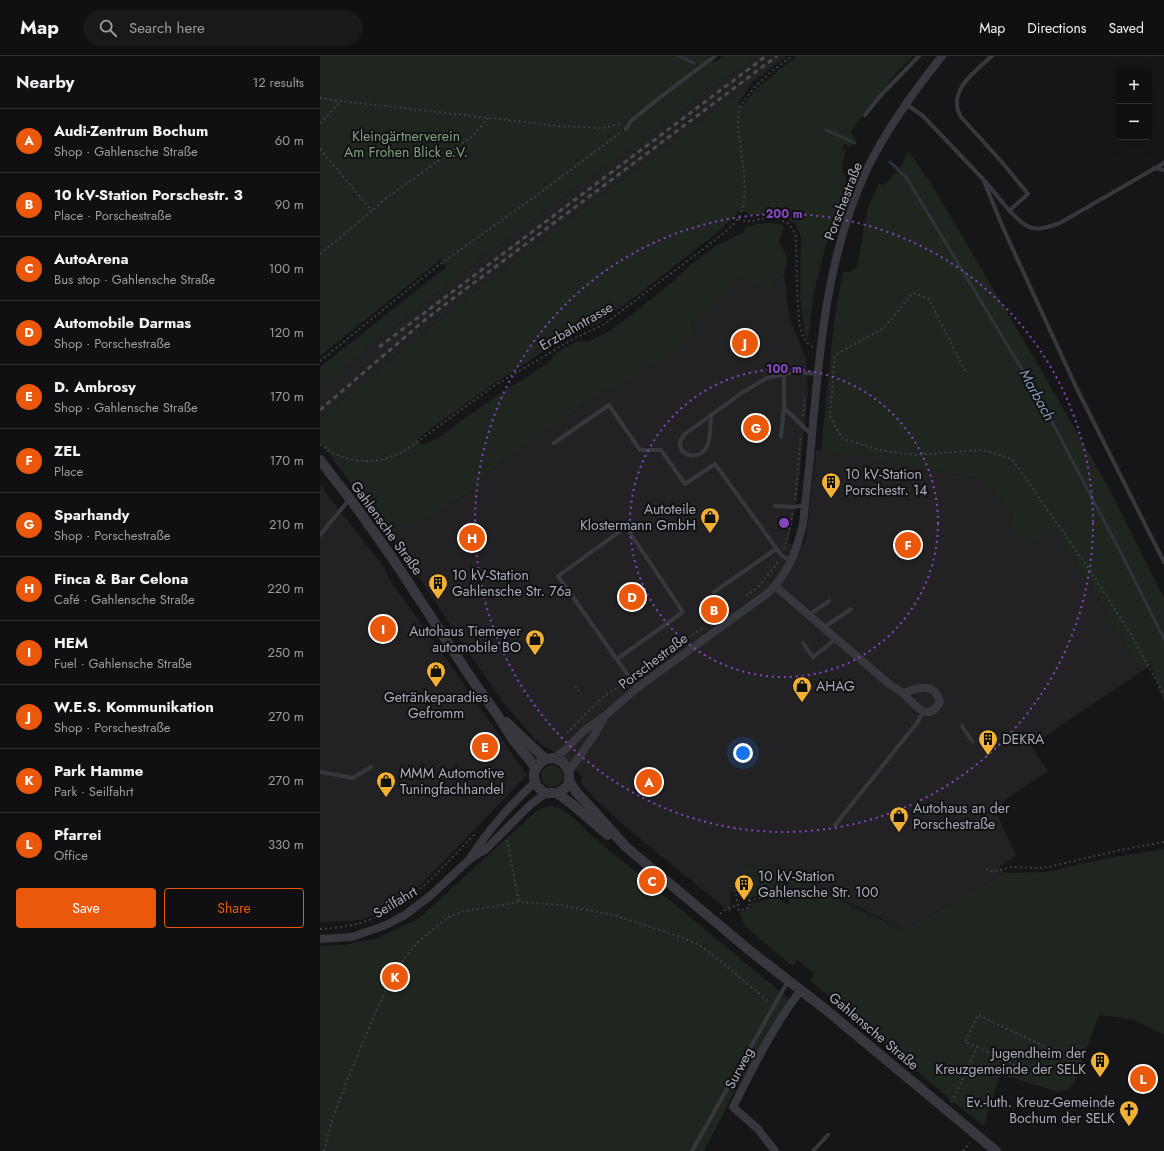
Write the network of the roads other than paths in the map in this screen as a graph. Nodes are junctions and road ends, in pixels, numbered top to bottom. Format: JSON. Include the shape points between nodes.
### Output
{"nodes":[{"id":1,"x":715,"y":56,"type":"edge"},
{"id":2,"x":919,"y":56,"type":"edge"},
{"id":3,"x":942,"y":56,"type":"edge"},
{"id":4,"x":992,"y":56,"type":"edge"},
{"id":5,"x":906,"y":103,"type":"junction"},
{"id":6,"x":865,"y":115,"type":"dead end"},
{"id":7,"x":626,"y":129,"type":"road end"},
{"id":8,"x":1164,"y":163,"type":"edge"},
{"id":9,"x":1154,"y":168,"type":"junction"},
{"id":10,"x":1164,"y":170,"type":"edge"},
{"id":11,"x":983,"y":179,"type":"junction"},
{"id":12,"x":1010,"y":210,"type":"junction"},
{"id":13,"x":784,"y":374,"type":"junction"},
{"id":14,"x":817,"y":374,"type":"junction"},
{"id":15,"x":784,"y":408,"type":"junction"},
{"id":16,"x":711,"y":416,"type":"junction"},
{"id":17,"x":812,"y":435,"type":"junction"},
{"id":18,"x":781,"y":437,"type":"dead end"},
{"id":19,"x":554,"y":443,"type":"dead end"},
{"id":20,"x":320,"y":460,"type":"edge"},
{"id":21,"x":350,"y":499,"type":"junction"},
{"id":22,"x":805,"y":505,"type":"junction"},
{"id":23,"x":775,"y":506,"type":"dead end"},
{"id":24,"x":320,"y":535,"type":"edge"},
{"id":25,"x":776,"y":549,"type":"junction"},
{"id":26,"x":792,"y":561,"type":"junction"},
{"id":27,"x":1164,"y":562,"type":"edge"},
{"id":28,"x":776,"y":586,"type":"junction"},
{"id":29,"x":714,"y":592,"type":"dead end"},
{"id":30,"x":829,"y":601,"type":"dead end"},
{"id":31,"x":851,"y":609,"type":"dead end"},
{"id":32,"x":808,"y":615,"type":"junction"},
{"id":33,"x":823,"y":628,"type":"junction"},
{"id":34,"x":837,"y":639,"type":"junction"},
{"id":35,"x":803,"y":643,"type":"dead end"},
{"id":36,"x":617,"y":660,"type":"junction"},
{"id":37,"x":636,"y":688,"type":"junction"},
{"id":38,"x":903,"y":693,"type":"junction"},
{"id":39,"x":923,"y":712,"type":"junction"},
{"id":40,"x":496,"y":713,"type":"junction"},
{"id":41,"x":606,"y":716,"type":"junction"},
{"id":42,"x":962,"y":726,"type":"dead end"},
{"id":43,"x":972,"y":741,"type":"dead end"},
{"id":44,"x":550,"y":759,"type":"junction"},
{"id":45,"x":371,"y":767,"type":"dead end"},
{"id":46,"x":536,"y":768,"type":"junction"},
{"id":47,"x":320,"y":772,"type":"edge"},
{"id":48,"x":569,"y":776,"type":"junction"},
{"id":49,"x":535,"y":782,"type":"junction"},
{"id":50,"x":546,"y":793,"type":"junction"},
{"id":51,"x":557,"y":793,"type":"junction"},
{"id":52,"x":835,"y":825,"type":"dead end"},
{"id":53,"x":626,"y":847,"type":"junction"},
{"id":54,"x":470,"y":859,"type":"junction"},
{"id":55,"x":320,"y":939,"type":"edge"},
{"id":56,"x":788,"y":980,"type":"junction"},
{"id":57,"x":801,"y":990,"type":"junction"},
{"id":58,"x":828,"y":1135,"type":"dead end"},
{"id":59,"x":692,"y":1151,"type":"edge"},
{"id":60,"x":774,"y":1151,"type":"edge"},
{"id":61,"x":813,"y":1151,"type":"edge"},
{"id":62,"x":996,"y":1151,"type":"edge"}],
"edges":[{"from":1,"to":7,"type":"lane","via":[[658,99]]},
{"from":2,"to":6,"type":"lane"},
{"from":3,"to":5,"type":"street","name":"Porschestraße"},
{"from":4,"to":12,"type":"lane","via":[[964,84],[959,92],[957,105],[961,117],[1028,194]]},
{"from":5,"to":11,"type":"lane","via":[[923,116]]},
{"from":5,"to":14,"type":"street","name":"Porschestraße","via":[[868,167],[840,242],[827,300]]},
{"from":8,"to":9,"type":"lane"},
{"from":9,"to":10,"type":"lane"},
{"from":9,"to":12,"type":"lane","via":[[1047,228],[1032,228],[1019,221]]},
{"from":11,"to":12,"type":"lane"},
{"from":11,"to":27,"type":"lane","via":[[1077,390]]},
{"from":13,"to":14,"type":"lane"},
{"from":13,"to":15,"type":"lane"},
{"from":13,"to":16,"type":"lane","via":[[767,378]]},
{"from":14,"to":17,"type":"street","name":"Porschestraße"},
{"from":15,"to":17,"type":"lane"},
{"from":15,"to":18,"type":"lane"},
{"from":16,"to":16,"type":"lane","via":[[685,434],[680,442],[685,453],[697,455],[708,445]]},
{"from":17,"to":22,"type":"street","name":"Porschestraße"},
{"from":19,"to":25,"type":"lane","via":[[609,405],[640,450],[661,450],[685,484],[715,464]]},
{"from":20,"to":21,"type":"street","name":"Gahlensche Straße"},
{"from":21,"to":24,"type":"lane"},
{"from":21,"to":40,"type":"street","name":"Gahlensche Straße"},
{"from":22,"to":23,"type":"lane"},
{"from":22,"to":26,"type":"street","name":"Porschestraße","via":[[799,542]]},
{"from":25,"to":26,"type":"lane"},
{"from":25,"to":29,"type":"lane"},
{"from":26,"to":28,"type":"street","name":"Porschestraße"},
{"from":28,"to":32,"type":"street"},
{"from":28,"to":37,"type":"street","name":"Porschestraße"},
{"from":30,"to":32,"type":"lane"},
{"from":31,"to":33,"type":"lane"},
{"from":32,"to":33,"type":"street"},
{"from":33,"to":34,"type":"street"},
{"from":34,"to":35,"type":"lane","via":[[813,657]]},
{"from":34,"to":38,"type":"street","via":[[888,684]]},
{"from":36,"to":36,"type":"lane","via":[[558,576],[626,527],[684,612]]},
{"from":36,"to":37,"type":"lane"},
{"from":37,"to":41,"type":"street","name":"Porschestraße"},
{"from":38,"to":39,"type":"street"},
{"from":38,"to":39,"type":"street","via":[[920,687],[933,690],[940,702],[932,711]]},
{"from":39,"to":52,"type":"lane","via":[[917,723]]},
{"from":40,"to":44,"type":"street","name":"Gahlensche Straße"},
{"from":40,"to":46,"type":"street","name":"Gahlensche Straße"},
{"from":41,"to":44,"type":"street","name":"Porschestraße"},
{"from":41,"to":48,"type":"street","name":"Porschestraße","via":[[577,758]]},
{"from":42,"to":43,"type":"lane"},
{"from":44,"to":46,"type":"street","via":[[540,763]]},
{"from":44,"to":48,"type":"street","name":"Gahlensche Straße","via":[[564,762]]},
{"from":45,"to":47,"type":"lane","via":[[353,778]]},
{"from":46,"to":49,"type":"street"},
{"from":48,"to":51,"type":"street","via":[[567,786]]},
{"from":48,"to":53,"type":"street","name":"Gahlensche Straße","via":[[577,793]]},
{"from":49,"to":50,"type":"street","via":[[539,789]]},
{"from":49,"to":54,"type":"street","name":"Seilfahrt","via":[[481,841]]},
{"from":50,"to":51,"type":"street"},
{"from":50,"to":54,"type":"street","name":"Seilfahrt","via":[[531,804],[486,849]]},
{"from":51,"to":53,"type":"street","name":"Gahlensche Straße","via":[[613,840]]},
{"from":53,"to":56,"type":"street","name":"Gahlensche Straße"},
{"from":54,"to":55,"type":"street","name":"Seilfahrt","via":[[430,896],[396,920],[352,937]]},
{"from":56,"to":57,"type":"street","name":"Gahlensche Straße"},
{"from":56,"to":59,"type":"lane"},
{"from":57,"to":60,"type":"street","name":"Surweg","via":[[760,1055],[733,1107],[758,1129]]},
{"from":57,"to":62,"type":"street","name":"Gahlensche Straße"},
{"from":58,"to":61,"type":"lane"}]}
